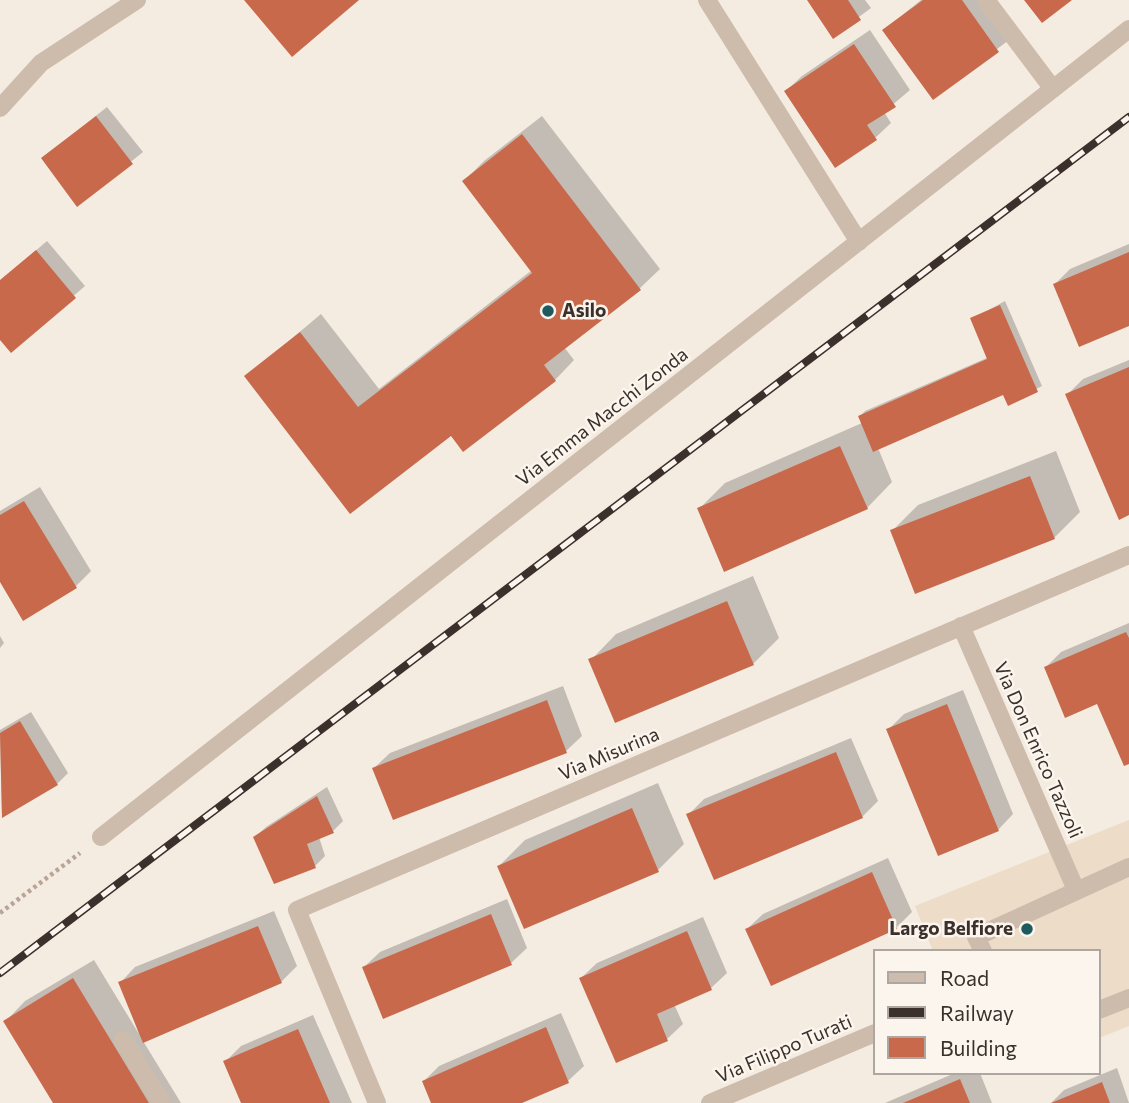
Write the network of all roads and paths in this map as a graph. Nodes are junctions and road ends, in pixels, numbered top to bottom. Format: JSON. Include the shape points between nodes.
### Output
{"nodes":[{"id":1,"x":137,"y":0,"type":"edge"},
{"id":2,"x":707,"y":0,"type":"edge"},
{"id":3,"x":986,"y":0,"type":"edge"},
{"id":4,"x":1129,"y":29,"type":"edge"},
{"id":5,"x":1052,"y":89,"type":"junction"},
{"id":6,"x":0,"y":108,"type":"edge"},
{"id":7,"x":859,"y":242,"type":"junction"},
{"id":8,"x":1129,"y":555,"type":"edge"},
{"id":9,"x":961,"y":626,"type":"junction"},
{"id":10,"x":100,"y":837,"type":"joint"},
{"id":11,"x":1129,"y":866,"type":"edge"},
{"id":12,"x":1076,"y":890,"type":"junction"},
{"id":13,"x":0,"y":913,"type":"edge"},
{"id":14,"x":981,"y":949,"type":"edge"},
{"id":15,"x":1128,"y":999,"type":"edge"},
{"id":16,"x":1101,"y":1009,"type":"edge"},
{"id":17,"x":874,"y":1033,"type":"edge"},
{"id":18,"x":123,"y":1040,"type":"dead end"},
{"id":19,"x":162,"y":1103,"type":"edge"},
{"id":20,"x":377,"y":1103,"type":"edge"},
{"id":21,"x":709,"y":1103,"type":"edge"}],
"edges":[{"from":1,"to":6,"type":"street","via":[[41,63]]},
{"from":2,"to":7,"type":"street"},
{"from":3,"to":5,"type":"street"},
{"from":4,"to":5,"type":"street","name":"Via Emma Macchi Zonda"},
{"from":5,"to":7,"type":"street","name":"Via Emma Macchi Zonda"},
{"from":7,"to":10,"type":"street","name":"Via Emma Macchi Zonda"},
{"from":8,"to":9,"type":"street","name":"Via Misurina"},
{"from":9,"to":12,"type":"street","name":"Via Don Enrico Tazzoli"},
{"from":9,"to":20,"type":"street","name":"Via Misurina","via":[[297,910]]},
{"from":10,"to":13,"type":"path"},
{"from":11,"to":12,"type":"street"},
{"from":12,"to":14,"type":"street","via":[[976,937]]},
{"from":15,"to":16,"type":"street"},
{"from":17,"to":21,"type":"street","name":"Via Filippo Turati"},
{"from":18,"to":19,"type":"street"}]}
